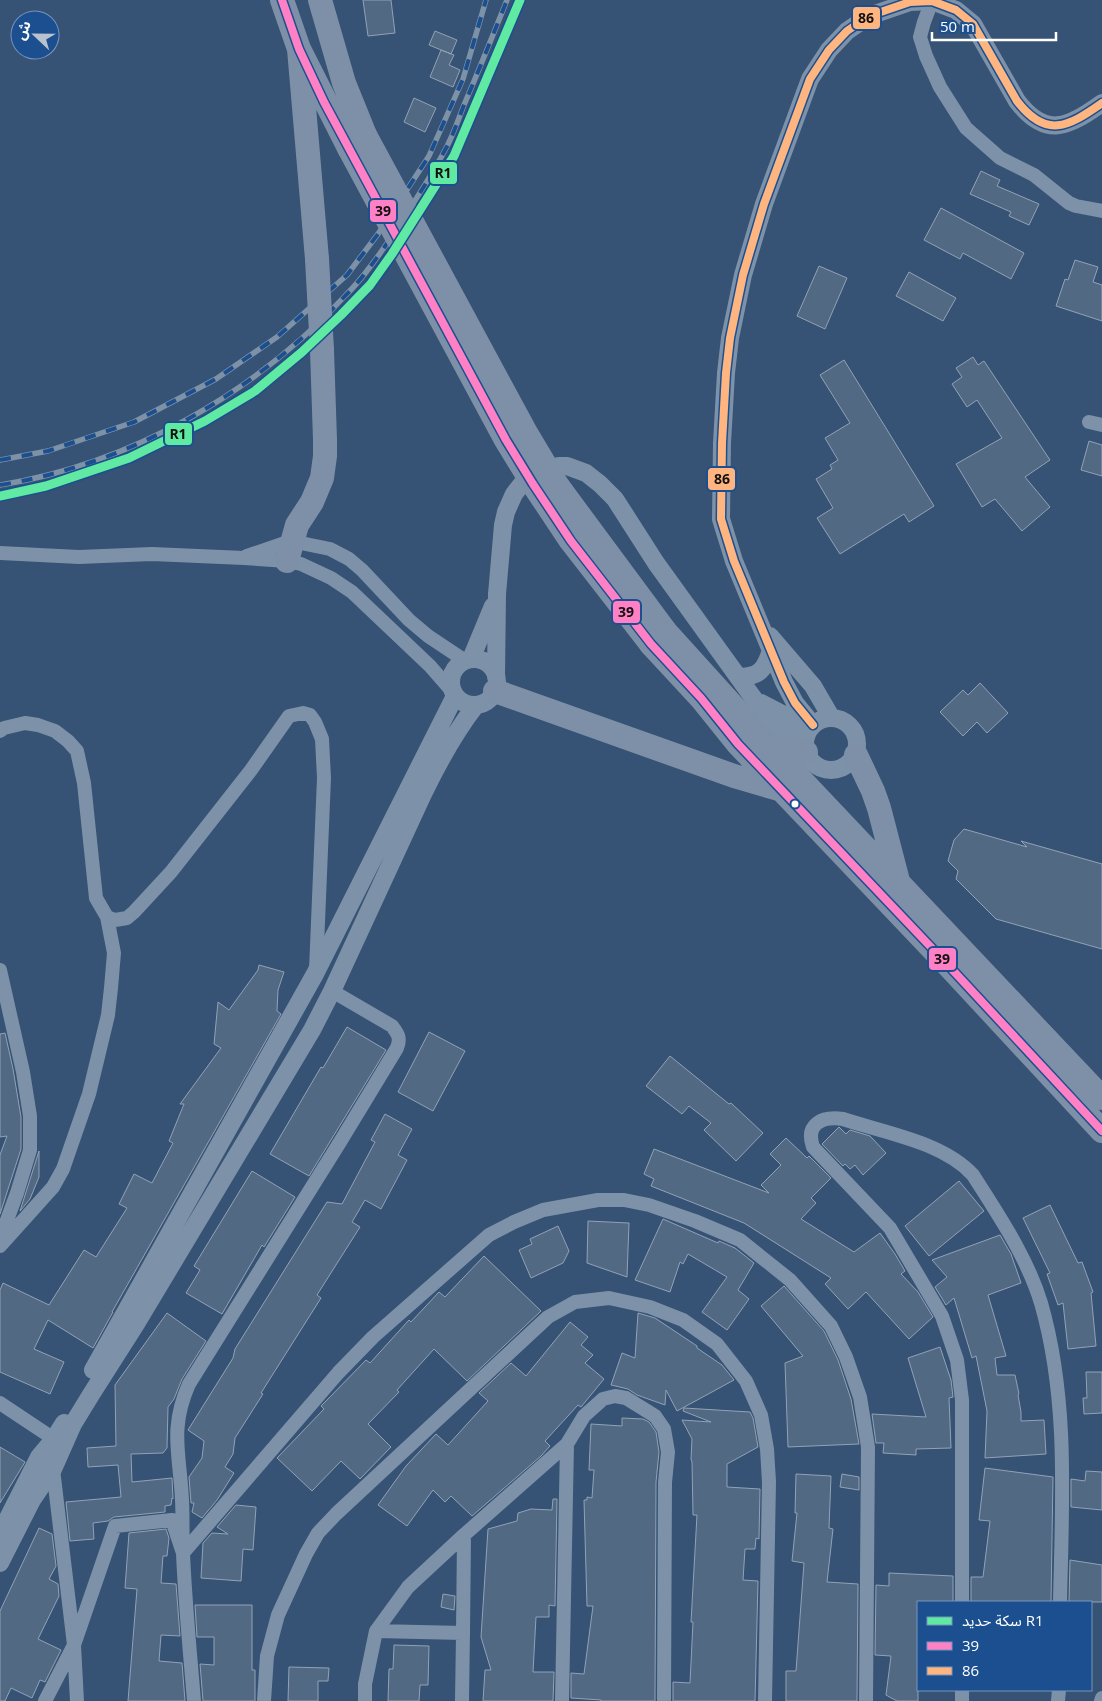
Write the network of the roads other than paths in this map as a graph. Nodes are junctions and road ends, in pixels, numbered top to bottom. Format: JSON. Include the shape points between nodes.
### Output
{"nodes":[{"id":1,"x":282,"y":0,"type":"edge"},
{"id":2,"x":320,"y":0,"type":"edge"},
{"id":3,"x":932,"y":1,"type":"edge"},
{"id":4,"x":299,"y":49,"type":"junction"},
{"id":5,"x":1102,"y":103,"type":"edge"},
{"id":6,"x":357,"y":141,"type":"junction"},
{"id":7,"x":1102,"y":211,"type":"edge"},
{"id":8,"x":289,"y":551,"type":"junction"},
{"id":9,"x":0,"y":553,"type":"edge"},
{"id":10,"x":244,"y":558,"type":"junction"},
{"id":11,"x":497,"y":594,"type":"junction"},
{"id":12,"x":762,"y":626,"type":"junction"},
{"id":13,"x":658,"y":638,"type":"junction"},
{"id":14,"x":771,"y":650,"type":"junction"},
{"id":15,"x":468,"y":660,"type":"junction"},
{"id":16,"x":738,"y":677,"type":"junction"},
{"id":17,"x":496,"y":684,"type":"junction"},
{"id":18,"x":453,"y":693,"type":"junction"},
{"id":19,"x":476,"y":706,"type":"junction"},
{"id":20,"x":831,"y":717,"type":"junction"},
{"id":21,"x":0,"y":731,"type":"edge"},
{"id":22,"x":808,"y":739,"type":"junction"},
{"id":23,"x":770,"y":747,"type":"junction"},
{"id":24,"x":856,"y":754,"type":"junction"},
{"id":25,"x":782,"y":791,"type":"junction"},
{"id":26,"x":898,"y":882,"type":"junction"},
{"id":27,"x":108,"y":917,"type":"junction"},
{"id":28,"x":0,"y":970,"type":"edge"},
{"id":29,"x":316,"y":974,"type":"junction"},
{"id":30,"x":332,"y":991,"type":"junction"},
{"id":31,"x":1102,"y":1098,"type":"edge"},
{"id":32,"x":1102,"y":1131,"type":"edge"},
{"id":33,"x":0,"y":1239,"type":"edge"},
{"id":34,"x":0,"y":1246,"type":"edge"},
{"id":35,"x":0,"y":1403,"type":"edge"},
{"id":36,"x":54,"y":1439,"type":"junction"},
{"id":37,"x":567,"y":1444,"type":"junction"},
{"id":38,"x":53,"y":1469,"type":"junction"},
{"id":39,"x":0,"y":1534,"type":"edge"},
{"id":40,"x":464,"y":1534,"type":"junction"},
{"id":41,"x":183,"y":1553,"type":"junction"},
{"id":42,"x":0,"y":1563,"type":"edge"},
{"id":43,"x":962,"y":1601,"type":"edge"},
{"id":44,"x":1060,"y":1601,"type":"edge"},
{"id":45,"x":376,"y":1631,"type":"junction"},
{"id":46,"x":463,"y":1633,"type":"junction"},
{"id":47,"x":74,"y":1645,"type":"junction"},
{"id":48,"x":45,"y":1701,"type":"edge"},
{"id":49,"x":77,"y":1701,"type":"edge"},
{"id":50,"x":194,"y":1701,"type":"edge"},
{"id":51,"x":264,"y":1701,"type":"edge"},
{"id":52,"x":365,"y":1701,"type":"edge"},
{"id":53,"x":462,"y":1701,"type":"edge"},
{"id":54,"x":562,"y":1701,"type":"edge"},
{"id":55,"x":664,"y":1701,"type":"edge"},
{"id":56,"x":764,"y":1701,"type":"edge"},
{"id":57,"x":866,"y":1701,"type":"edge"}],
"edges":[{"from":1,"to":4,"type":"highway"},
{"from":2,"to":6,"type":"highway"},
{"from":3,"to":5,"type":"street","via":[[956,10],[973,24],[1017,101],[1035,121],[1058,126]]},
{"from":3,"to":7,"type":"street","via":[[920,37],[940,87],[966,128],[1000,158],[1034,175],[1070,203]]},
{"from":3,"to":12,"type":"street","via":[[910,2],[869,16],[829,50],[810,78],[793,122],[743,275],[726,373],[721,519],[734,561]]},
{"from":4,"to":6,"type":"highway"},
{"from":4,"to":8,"type":"highway","bridge":true,"via":[[317,260],[325,440],[322,478],[297,525]]},
{"from":6,"to":13,"type":"highway","bridge":true,"via":[[502,432],[532,484],[570,541]]},
{"from":8,"to":10,"type":"street"},
{"from":8,"to":10,"type":"street"},
{"from":8,"to":15,"type":"street","via":[[323,546],[349,559],[409,620],[428,636]]},
{"from":8,"to":18,"type":"street","via":[[344,586],[418,654]]},
{"from":9,"to":10,"type":"street"},
{"from":11,"to":15,"type":"street"},
{"from":11,"to":16,"type":"street","via":[[503,525],[514,494],[525,480],[539,471],[559,466],[577,469],[615,499],[656,563]]},
{"from":11,"to":17,"type":"street"},
{"from":12,"to":14,"type":"street"},
{"from":12,"to":20,"type":"street","via":[[812,686]]},
{"from":13,"to":23,"type":"highway"},
{"from":13,"to":25,"type":"highway","via":[[738,744]]},
{"from":14,"to":16,"type":"street","via":[[758,674]]},
{"from":14,"to":22,"type":"street"},
{"from":15,"to":17,"type":"street","via":[[484,661],[490,665]]},
{"from":15,"to":18,"type":"street","via":[[458,664],[451,676]]},
{"from":16,"to":22,"type":"street","via":[[754,699],[786,716]]},
{"from":17,"to":19,"type":"street","via":[[488,701]]},
{"from":17,"to":25,"type":"highway","via":[[725,773]]},
{"from":18,"to":19,"type":"street","via":[[464,704]]},
{"from":18,"to":29,"type":"street"},
{"from":19,"to":30,"type":"street","via":[[437,766]]},
{"from":20,"to":22,"type":"street","via":[[821,719]]},
{"from":20,"to":24,"type":"street","via":[[848,722],[854,729],[858,746]]},
{"from":21,"to":27,"type":"street","via":[[25,722],[38,725],[55,731],[77,751],[84,783],[96,898]]},
{"from":22,"to":23,"type":"highway","via":[[787,747]]},
{"from":22,"to":24,"type":"street","via":[[810,760],[826,770],[843,768]]},
{"from":23,"to":26,"type":"highway"},
{"from":24,"to":26,"type":"highway","via":[[879,808]]},
{"from":25,"to":32,"type":"highway"},
{"from":26,"to":31,"type":"highway"},
{"from":27,"to":29,"type":"street","via":[[116,920],[127,918],[134,912],[183,856],[289,716],[303,713],[310,715],[322,739],[324,778]]},
{"from":27,"to":34,"type":"street","via":[[114,952],[111,988],[108,1015],[89,1094],[64,1169]]},
{"from":28,"to":33,"type":"street","via":[[30,1116],[30,1150]]},
{"from":29,"to":36,"type":"street"},
{"from":30,"to":38,"type":"street","via":[[219,1186],[87,1400]]},
{"from":30,"to":41,"type":"street","via":[[392,1026],[400,1041],[182,1399],[176,1426]]},
{"from":35,"to":36,"type":"street"},
{"from":36,"to":39,"type":"street","via":[[39,1457]]},
{"from":37,"to":40,"type":"street"},
{"from":37,"to":54,"type":"street"},
{"from":37,"to":55,"type":"street","via":[[584,1416],[603,1399],[614,1396],[643,1407],[664,1429],[668,1452],[665,1482]]},
{"from":38,"to":42,"type":"street","via":[[32,1500]]},
{"from":38,"to":47,"type":"street"},
{"from":40,"to":45,"type":"street","via":[[408,1587]]},
{"from":40,"to":46,"type":"street"},
{"from":41,"to":47,"type":"street","via":[[172,1520],[116,1526]]},
{"from":41,"to":50,"type":"street"},
{"from":41,"to":57,"type":"street","via":[[344,1367],[373,1337],[490,1235],[543,1210],[598,1200],[624,1200],[648,1205],[740,1240],[790,1280],[831,1326],[842,1350],[860,1397],[868,1447]]},
{"from":43,"to":44,"type":"street","via":[[962,1400],[957,1360],[942,1316],[890,1228],[813,1147],[811,1132],[814,1125],[823,1119],[843,1119],[927,1145],[950,1156],[973,1175],[1016,1243],[1040,1302],[1055,1366],[1063,1470]]},
{"from":45,"to":46,"type":"street"},
{"from":45,"to":52,"type":"street","via":[[365,1684]]},
{"from":46,"to":53,"type":"street"},
{"from":47,"to":48,"type":"street"},
{"from":47,"to":49,"type":"street"},
{"from":51,"to":56,"type":"street","via":[[267,1656],[278,1616],[318,1533],[548,1317],[575,1302],[609,1298],[650,1307],[683,1320],[717,1344],[746,1381],[761,1415],[769,1482]]}]}
